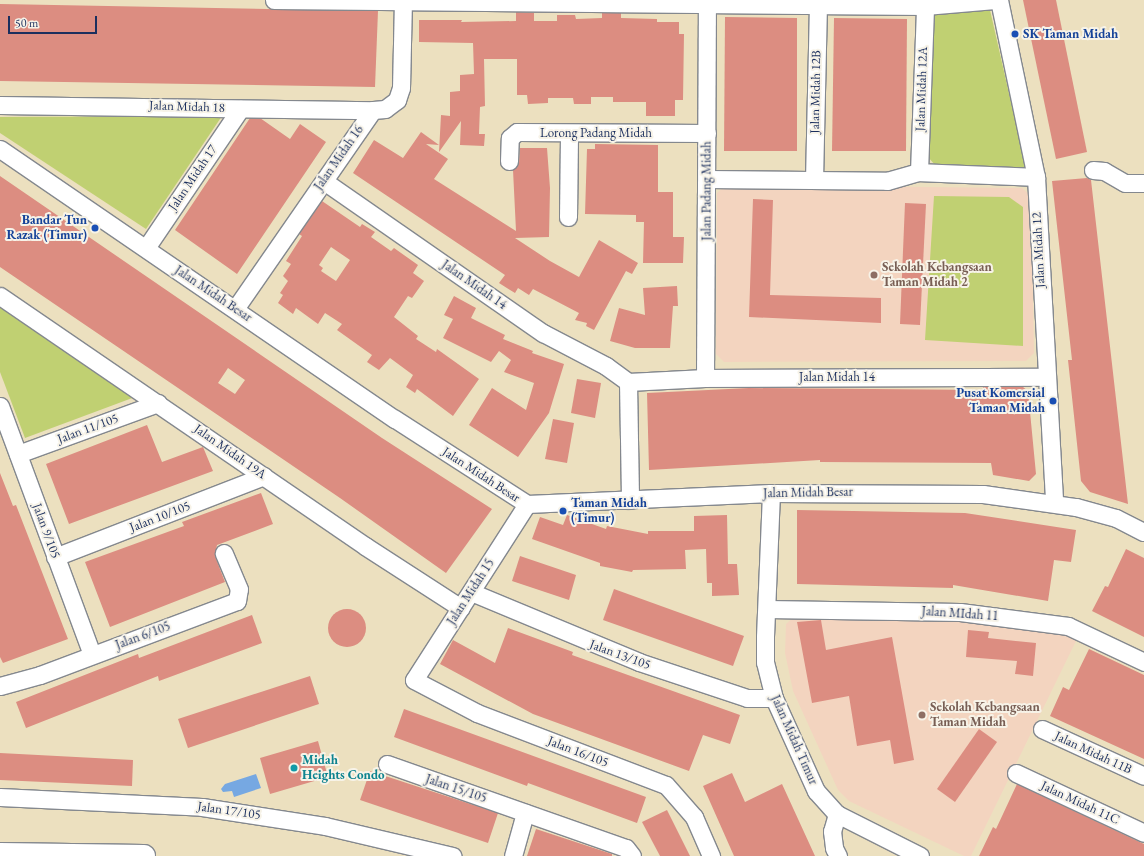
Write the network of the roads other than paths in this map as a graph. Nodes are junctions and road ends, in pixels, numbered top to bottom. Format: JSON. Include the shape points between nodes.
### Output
{"nodes":[{"id":1,"x":274,"y":0,"type":"edge"},
{"id":2,"x":995,"y":0,"type":"edge"},
{"id":3,"x":999,"y":0,"type":"edge"},
{"id":4,"x":426,"y":1,"type":"edge"},
{"id":5,"x":403,"y":3,"type":"junction"},
{"id":6,"x":707,"y":4,"type":"junction"},
{"id":7,"x":818,"y":5,"type":"junction"},
{"id":8,"x":925,"y":6,"type":"junction"},
{"id":9,"x":0,"y":105,"type":"edge"},
{"id":10,"x":240,"y":109,"type":"junction"},
{"id":11,"x":373,"y":110,"type":"junction"},
{"id":12,"x":707,"y":132,"type":"junction"},
{"id":13,"x":569,"y":133,"type":"junction"},
{"id":14,"x":0,"y":148,"type":"edge"},
{"id":15,"x":509,"y":162,"type":"dead end"},
{"id":16,"x":1093,"y":170,"type":"dead end"},
{"id":17,"x":919,"y":172,"type":"junction"},
{"id":18,"x":1036,"y":177,"type":"junction"},
{"id":19,"x":708,"y":179,"type":"junction"},
{"id":20,"x":814,"y":180,"type":"junction"},
{"id":21,"x":324,"y":181,"type":"junction"},
{"id":22,"x":1144,"y":184,"type":"edge"},
{"id":23,"x":568,"y":217,"type":"dead end"},
{"id":24,"x":146,"y":248,"type":"junction"},
{"id":25,"x":0,"y":296,"type":"edge"},
{"id":26,"x":235,"y":309,"type":"junction"},
{"id":27,"x":1046,"y":377,"type":"junction"},
{"id":28,"x":705,"y":378,"type":"junction"},
{"id":29,"x":628,"y":382,"type":"junction"},
{"id":30,"x":158,"y":403,"type":"junction"},
{"id":31,"x":0,"y":406,"type":"edge"},
{"id":32,"x":18,"y":454,"type":"junction"},
{"id":33,"x":264,"y":476,"type":"junction"},
{"id":34,"x":771,"y":493,"type":"junction"},
{"id":35,"x":630,"y":500,"type":"junction"},
{"id":36,"x":1054,"y":503,"type":"junction"},
{"id":37,"x":527,"y":504,"type":"junction"},
{"id":38,"x":1144,"y":532,"type":"edge"},
{"id":39,"x":224,"y":553,"type":"dead end"},
{"id":40,"x":55,"y":557,"type":"junction"},
{"id":41,"x":471,"y":592,"type":"junction"},
{"id":42,"x":461,"y":608,"type":"junction"},
{"id":43,"x":767,"y":609,"type":"junction"},
{"id":44,"x":92,"y":655,"type":"junction"},
{"id":45,"x":1144,"y":662,"type":"edge"},
{"id":46,"x":414,"y":680,"type":"joint"},
{"id":47,"x":0,"y":686,"type":"edge"},
{"id":48,"x":774,"y":698,"type":"junction"},
{"id":49,"x":1042,"y":730,"type":"dead end"},
{"id":50,"x":387,"y":764,"type":"dead end"},
{"id":51,"x":1016,"y":773,"type":"dead end"},
{"id":52,"x":1144,"y":776,"type":"edge"},
{"id":53,"x":0,"y":798,"type":"edge"},
{"id":54,"x":525,"y":813,"type":"junction"},
{"id":55,"x":837,"y":814,"type":"junction"},
{"id":56,"x":1144,"y":832,"type":"edge"},
{"id":57,"x":0,"y":854,"type":"edge"},
{"id":58,"x":144,"y":856,"type":"edge"},
{"id":59,"x":453,"y":856,"type":"edge"},
{"id":60,"x":513,"y":856,"type":"edge"},
{"id":61,"x":632,"y":856,"type":"edge"},
{"id":62,"x":711,"y":856,"type":"edge"},
{"id":63,"x":838,"y":856,"type":"edge"},
{"id":64,"x":920,"y":856,"type":"edge"}],
"edges":[{"from":1,"to":5,"type":"street"},
{"from":2,"to":8,"type":"street"},
{"from":3,"to":18,"type":"street","name":"Jalan Midah 12"},
{"from":4,"to":5,"type":"street"},
{"from":4,"to":6,"type":"street"},
{"from":5,"to":11,"type":"street","via":[[401,88],[397,100],[385,109]]},
{"from":6,"to":7,"type":"street"},
{"from":6,"to":12,"type":"street","name":"Jalan Padang Midah"},
{"from":7,"to":8,"type":"street"},
{"from":7,"to":20,"type":"street","name":"Jalan Midah 12B"},
{"from":8,"to":17,"type":"street","name":"Jalan Midah 12A"},
{"from":9,"to":10,"type":"street","name":"Jalan Midah 18"},
{"from":10,"to":11,"type":"street","name":"Jalan Midah 18"},
{"from":10,"to":24,"type":"street","name":"Jalan Midah 17"},
{"from":11,"to":21,"type":"street","name":"Jalan Midah 16"},
{"from":12,"to":13,"type":"street","name":"Lorong Padang Midah"},
{"from":12,"to":19,"type":"street","name":"Jalan Padang Midah"},
{"from":13,"to":15,"type":"street","name":"Lorong Padang Midah","via":[[517,132],[510,138]]},
{"from":13,"to":23,"type":"street"},
{"from":14,"to":24,"type":"street","name":"Jalan Midah Besar"},
{"from":16,"to":22,"type":"street","via":[[1104,171],[1125,183]]},
{"from":17,"to":18,"type":"street"},
{"from":17,"to":20,"type":"street","via":[[887,181]]},
{"from":18,"to":27,"type":"street","name":"Jalan Midah 12"},
{"from":19,"to":20,"type":"street"},
{"from":19,"to":28,"type":"street","name":"Jalan Padang Midah"},
{"from":21,"to":26,"type":"street","name":"Jalan Midah 16"},
{"from":21,"to":29,"type":"street","name":"Jalan Midah 14","via":[[543,333],[606,366]]},
{"from":24,"to":26,"type":"street","name":"Jalan Midah Besar"},
{"from":25,"to":30,"type":"street","name":"Jalan Midah 19A"},
{"from":26,"to":37,"type":"street","name":"Jalan Midah Besar","via":[[394,419]]},
{"from":27,"to":28,"type":"street","name":"Jalan Midah 14"},
{"from":27,"to":36,"type":"street","name":"Jalan Midah 12"},
{"from":28,"to":29,"type":"street","name":"Jalan Midah 14"},
{"from":29,"to":35,"type":"street"},
{"from":30,"to":32,"type":"street","name":"Jalan 11/105"},
{"from":30,"to":33,"type":"street","name":"Jalan Midah 19A"},
{"from":31,"to":32,"type":"street","name":"Jalan 9/105"},
{"from":32,"to":40,"type":"street","name":"Jalan 9/105"},
{"from":33,"to":40,"type":"street","name":"Jalan 10/105"},
{"from":33,"to":42,"type":"street","name":"Jalan Midah 19A"},
{"from":34,"to":35,"type":"street","name":"Jalan Midah Besar"},
{"from":34,"to":36,"type":"street","name":"Jalan Midah Besar","via":[[984,494]]},
{"from":34,"to":43,"type":"street","name":"Jalan Midah Timur"},
{"from":35,"to":37,"type":"street","name":"Jalan Midah Besar"},
{"from":36,"to":38,"type":"street","name":"Jalan Midah Besar","via":[[1116,518]]},
{"from":37,"to":41,"type":"street","name":"Jalan Midah 15"},
{"from":39,"to":44,"type":"street","name":"Jalan 6/105","via":[[239,589],[237,601]]},
{"from":40,"to":44,"type":"street","name":"Jalan 9/105"},
{"from":41,"to":42,"type":"street","name":"Jalan Midah 15"},
{"from":41,"to":48,"type":"street","name":"Jalan 13/105","via":[[639,662],[747,698]]},
{"from":42,"to":46,"type":"street","name":"Jalan Midah 15"},
{"from":43,"to":45,"type":"street","name":"Jalan MIdah 11","via":[[960,612],[1068,626]]},
{"from":43,"to":48,"type":"street","name":"Jalan Midah Timur","via":[[766,662]]},
{"from":44,"to":47,"type":"street","name":"Jalan 6/105","via":[[40,675]]},
{"from":46,"to":62,"type":"street","name":"Jalan 16/105","via":[[477,713],[666,786],[694,817]]},
{"from":48,"to":55,"type":"street","name":"Jalan Midah Timur","via":[[816,791]]},
{"from":49,"to":52,"type":"street","name":"Jalan Midah 11B"},
{"from":50,"to":54,"type":"street","name":"Jalan 15/105"},
{"from":51,"to":56,"type":"street","name":"Jalan Midah 11C"},
{"from":53,"to":59,"type":"street","name":"Jalan 17/105","via":[[202,807],[325,826]]},
{"from":54,"to":60,"type":"street"},
{"from":54,"to":61,"type":"street","name":"Jalan 15/105","via":[[626,848]]},
{"from":55,"to":63,"type":"street","via":[[832,831],[834,848]]},
{"from":55,"to":64,"type":"street","name":"Jalan Midah Timur"},
{"from":57,"to":58,"type":"highway"}]}
